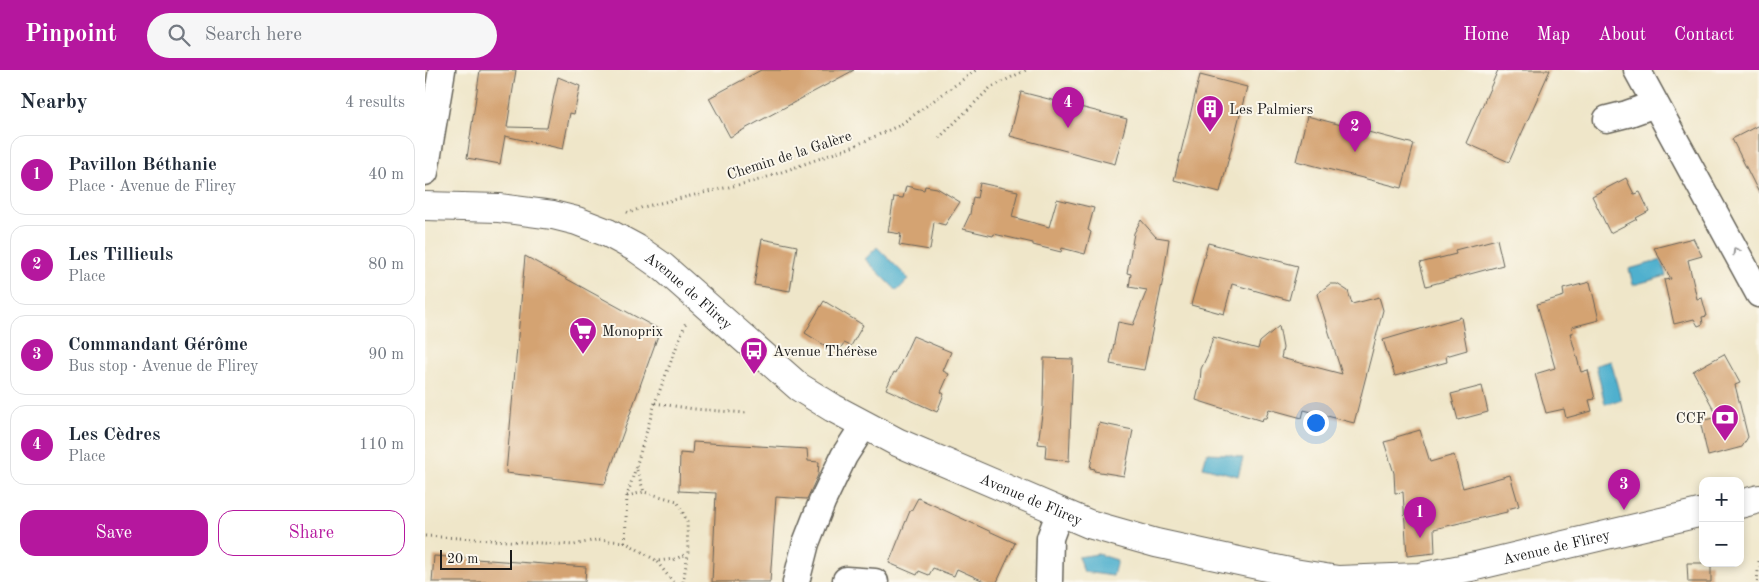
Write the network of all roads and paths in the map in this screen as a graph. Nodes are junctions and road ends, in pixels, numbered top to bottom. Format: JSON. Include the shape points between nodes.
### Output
{"nodes":[{"id":1,"x":441,"y":70,"type":"edge"},
{"id":2,"x":976,"y":70,"type":"edge"},
{"id":3,"x":1026,"y":70,"type":"edge"},
{"id":4,"x":1637,"y":70,"type":"edge"},
{"id":5,"x":1655,"y":104,"type":"junction"},
{"id":6,"x":1607,"y":119,"type":"dead end"},
{"id":7,"x":939,"y":138,"type":"dead end"},
{"id":8,"x":425,"y":172,"type":"edge"},
{"id":9,"x":425,"y":206,"type":"edge"},
{"id":10,"x":608,"y":233,"type":"junction"},
{"id":11,"x":1759,"y":294,"type":"edge"},
{"id":12,"x":698,"y":297,"type":"junction"},
{"id":13,"x":655,"y":403,"type":"junction"},
{"id":14,"x":746,"y":413,"type":"dead end"},
{"id":15,"x":864,"y":425,"type":"junction"},
{"id":16,"x":636,"y":467,"type":"junction"},
{"id":17,"x":644,"y":492,"type":"junction"},
{"id":18,"x":627,"y":496,"type":"junction"},
{"id":19,"x":1759,"y":499,"type":"edge"},
{"id":20,"x":1744,"y":503,"type":"edge"},
{"id":21,"x":1060,"y":511,"type":"junction"},
{"id":22,"x":1699,"y":513,"type":"edge"},
{"id":23,"x":425,"y":536,"type":"edge"},
{"id":24,"x":625,"y":542,"type":"junction"},
{"id":25,"x":688,"y":554,"type":"junction"},
{"id":26,"x":657,"y":561,"type":"junction"},
{"id":27,"x":1759,"y":562,"type":"edge"},
{"id":28,"x":846,"y":580,"type":"dead end"},
{"id":29,"x":1381,"y":581,"type":"edge"},
{"id":30,"x":673,"y":582,"type":"edge"},
{"id":31,"x":683,"y":582,"type":"edge"},
{"id":32,"x":796,"y":582,"type":"edge"},
{"id":33,"x":875,"y":582,"type":"edge"},
{"id":34,"x":1049,"y":582,"type":"edge"},
{"id":35,"x":1757,"y":582,"type":"edge"}],
"edges":[{"from":1,"to":8,"type":"street"},
{"from":2,"to":10,"type":"path","name":"Chemin de la Galère","via":[[900,125],[852,147],[759,180],[629,213],[619,209]]},
{"from":3,"to":7,"type":"path","via":[[990,88]]},
{"from":4,"to":5,"type":"street"},
{"from":5,"to":6,"type":"street"},
{"from":11,"to":5,"type":"street","one_way":true},
{"from":9,"to":10,"type":"main road","name":"Avenue de Flirey","via":[[499,208],[553,215]]},
{"from":10,"to":12,"type":"main road","name":"Avenue de Flirey","via":[[657,262]]},
{"from":12,"to":13,"type":"path"},
{"from":12,"to":15,"type":"main road","name":"Avenue de Flirey","via":[[799,386]]},
{"from":13,"to":14,"type":"path"},
{"from":13,"to":16,"type":"path"},
{"from":15,"to":21,"type":"main road","name":"Avenue de Flirey"},
{"from":15,"to":32,"type":"street","via":[[844,456],[822,502],[806,543]]},
{"from":16,"to":17,"type":"path"},
{"from":16,"to":18,"type":"path"},
{"from":17,"to":18,"type":"path"},
{"from":17,"to":25,"type":"path","via":[[677,501],[687,521]]},
{"from":18,"to":24,"type":"path"},
{"from":19,"to":20,"type":"main road"},
{"from":21,"to":29,"type":"main road","name":"Avenue de Flirey","via":[[1089,524],[1156,543],[1265,567],[1339,580]]},
{"from":21,"to":34,"type":"street","via":[[1050,538]]},
{"from":22,"to":29,"type":"main road","name":"Avenue de Flirey","via":[[1420,578]]},
{"from":23,"to":24,"type":"path","via":[[574,545],[596,540]]},
{"from":24,"to":26,"type":"path"},
{"from":25,"to":26,"type":"path"},
{"from":25,"to":31,"type":"path"},
{"from":26,"to":30,"type":"path"},
{"from":27,"to":35,"type":"path"},
{"from":28,"to":33,"type":"street"}]}
